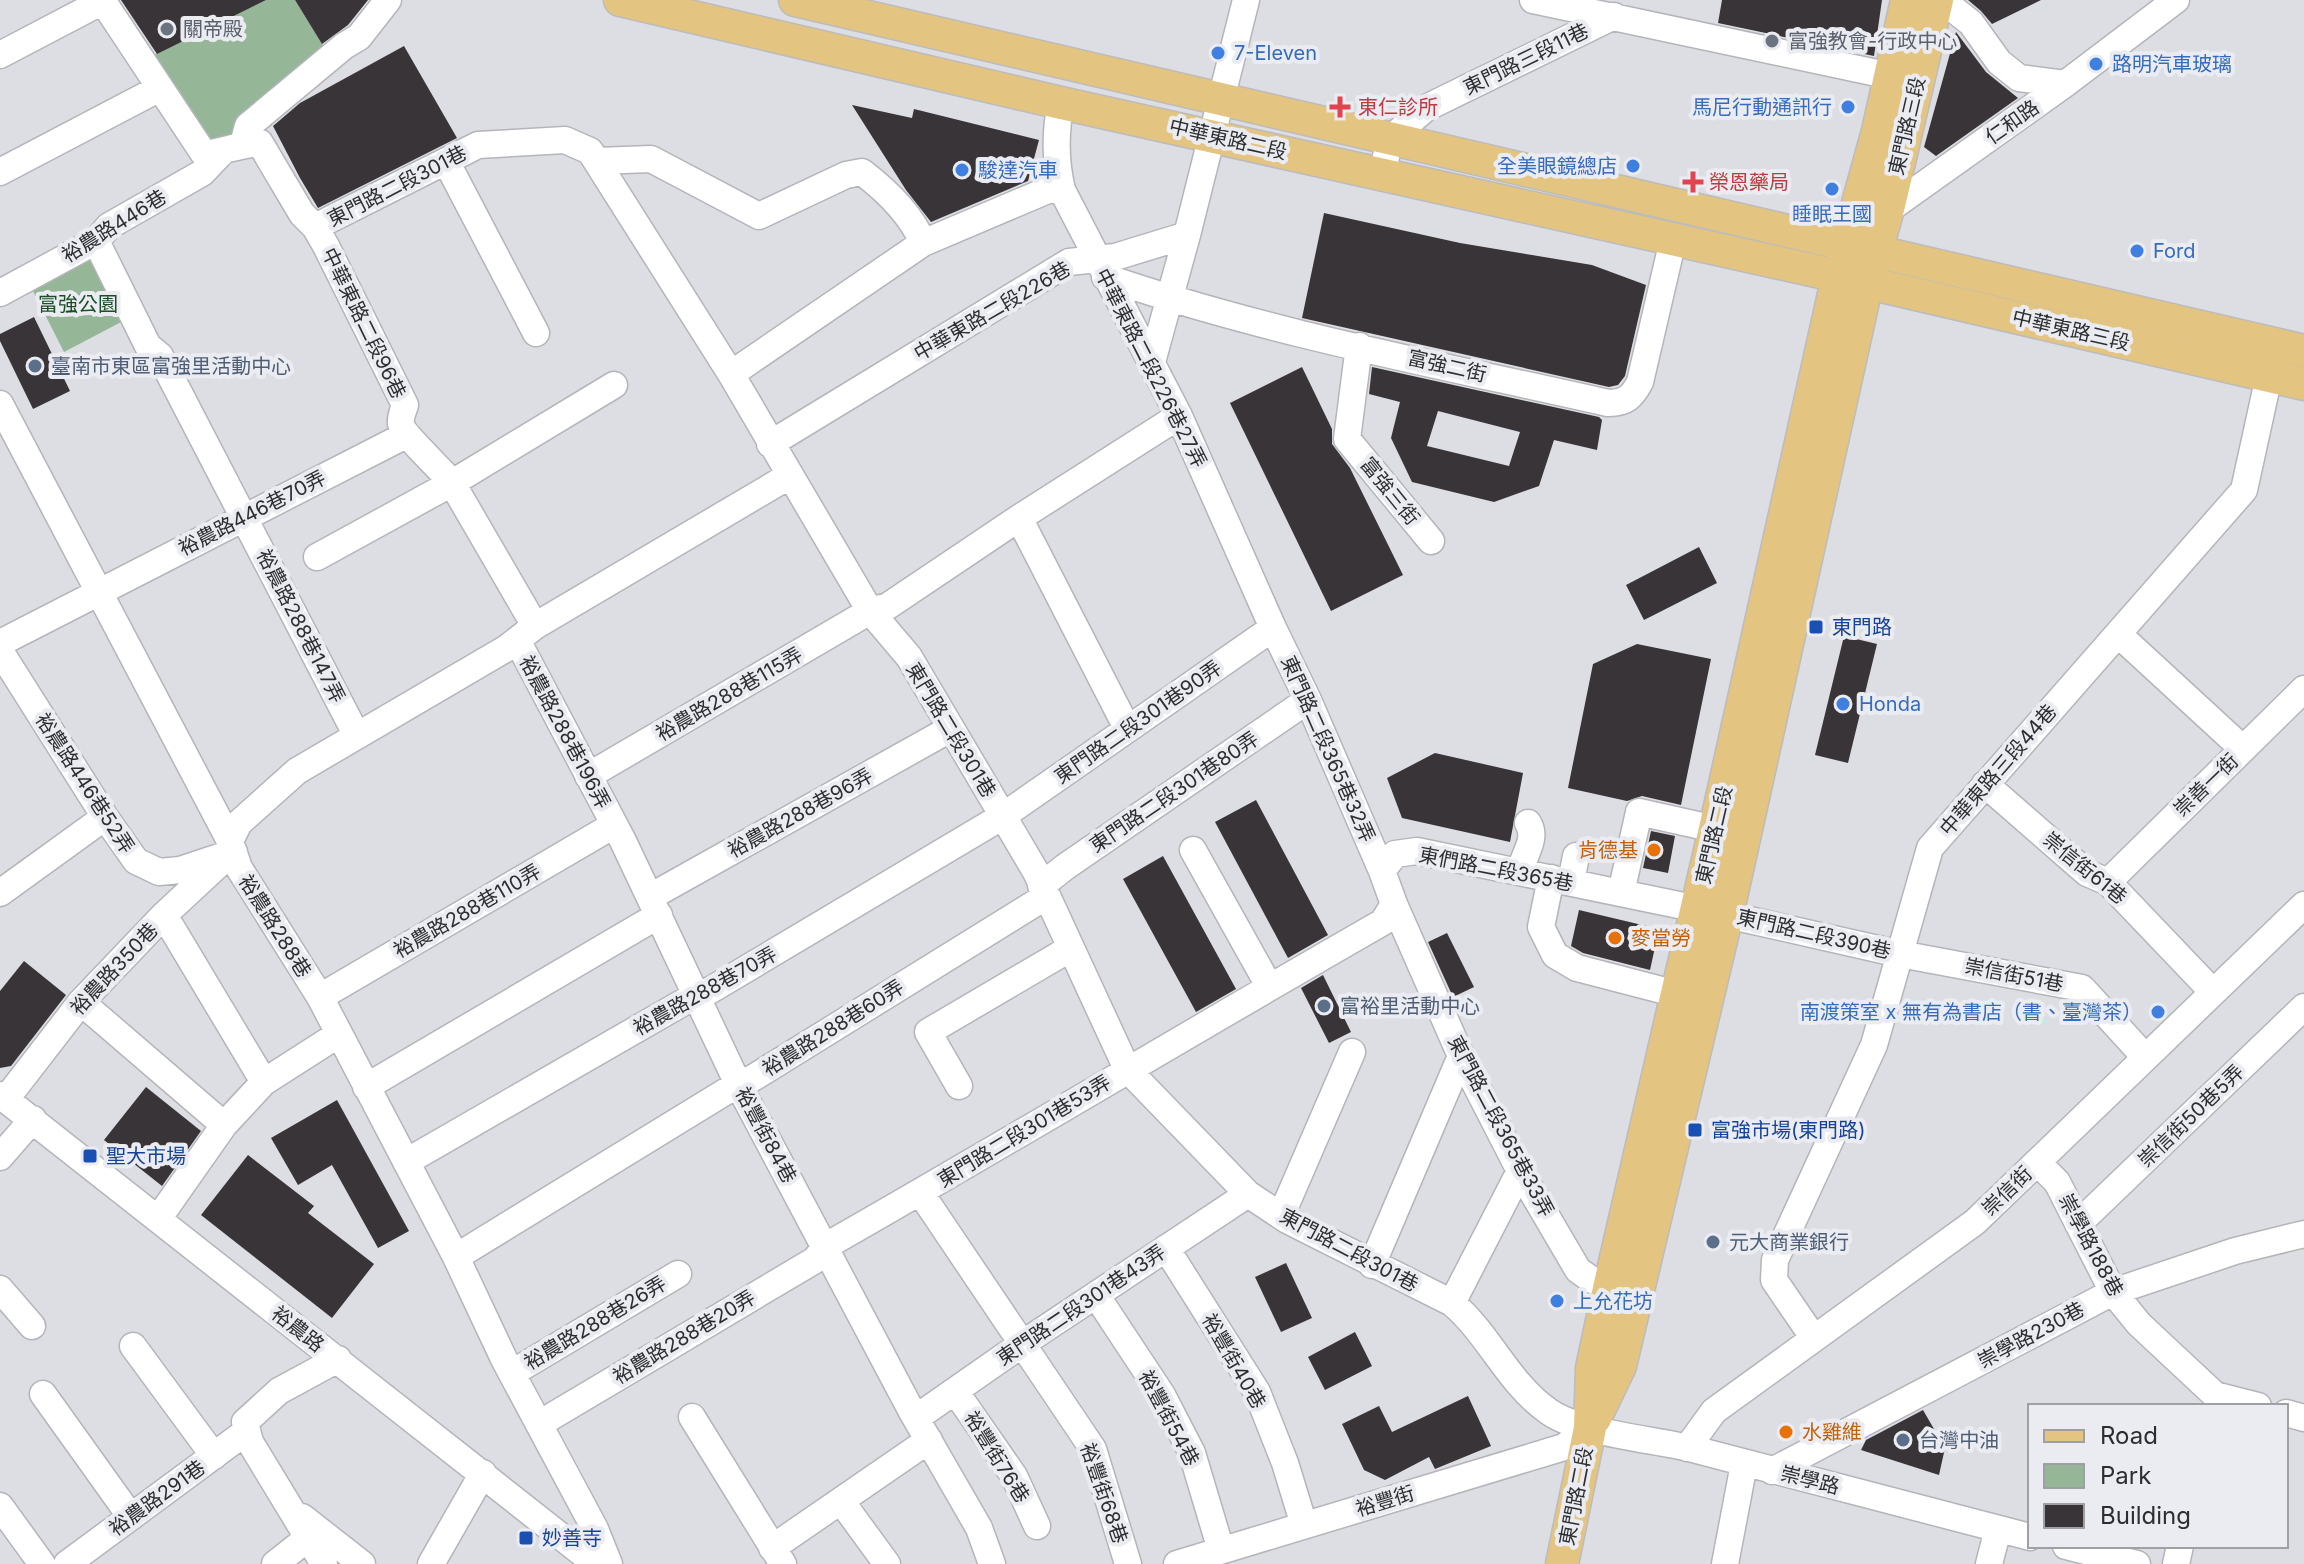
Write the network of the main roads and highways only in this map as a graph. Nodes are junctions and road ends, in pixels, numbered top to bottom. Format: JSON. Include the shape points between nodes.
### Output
{"nodes":[{"id":1,"x":620,"y":0,"type":"edge"},
{"id":2,"x":795,"y":0,"type":"edge"},
{"id":3,"x":1907,"y":0,"type":"edge"},
{"id":4,"x":1940,"y":0,"type":"edge"},
{"id":5,"x":858,"y":7,"type":"edge"},
{"id":6,"x":1862,"y":248,"type":"junction"},
{"id":7,"x":1852,"y":280,"type":"junction"},
{"id":8,"x":2304,"y":351,"type":"edge"},
{"id":9,"x":2304,"y":384,"type":"edge"},
{"id":10,"x":1712,"y":912,"type":"junction"},
{"id":11,"x":1590,"y":1428,"type":"junction"},
{"id":12,"x":1562,"y":1564,"type":"edge"}],
"edges":[{"from":1,"to":7,"type":"main road","name":"中華東路二段"},
{"from":2,"to":5,"type":"main road","name":"中華東路二段"},
{"from":3,"to":6,"type":"main road","name":"東門路三段"},
{"from":4,"to":6,"type":"main road","name":"東門路三段","via":[[1888,209]]},
{"from":5,"to":6,"type":"main road","name":"中華東路二段","via":[[1390,139]]},
{"from":6,"to":7,"type":"main road","name":"東門路二段"},
{"from":6,"to":8,"type":"main road","name":"中華東路三段"},
{"from":7,"to":9,"type":"main road","name":"中華東路三段"},
{"from":7,"to":10,"type":"main road","name":"東門路二段"},
{"from":7,"to":10,"type":"main road","name":"東門路二段","via":[[1715,829]]},
{"from":10,"to":11,"type":"main road","name":"東門路二段","via":[[1620,1366]]},
{"from":10,"to":11,"type":"main road","name":"東門路二段","via":[[1677,994],[1592,1368]]},
{"from":11,"to":12,"type":"main road","name":"東門路二段"}]}
